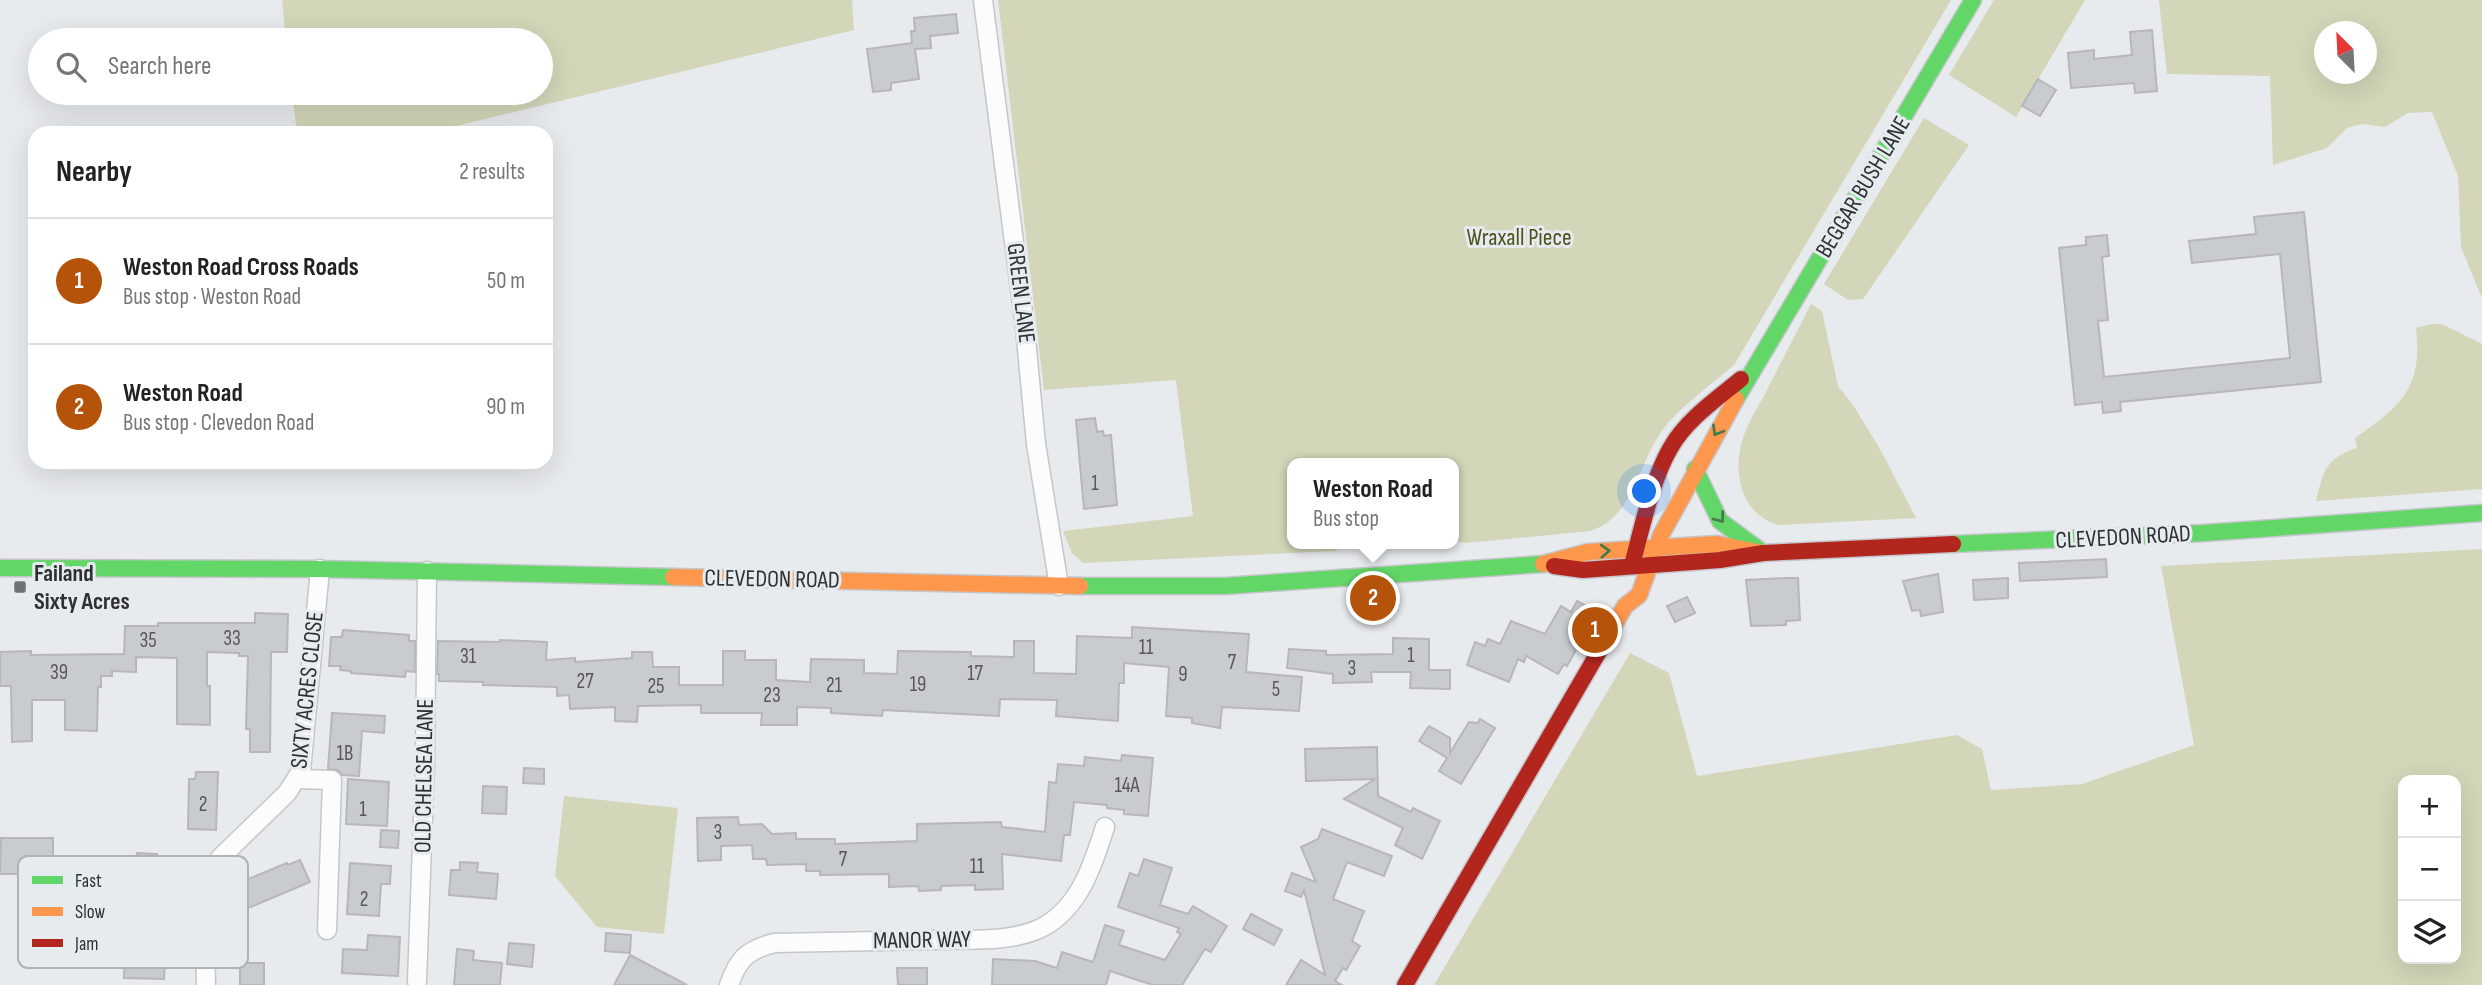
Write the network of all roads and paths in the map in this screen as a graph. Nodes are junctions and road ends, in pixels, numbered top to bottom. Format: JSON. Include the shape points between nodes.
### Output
{"nodes":[{"id":1,"x":983,"y":0,"type":"edge"},
{"id":2,"x":1973,"y":0,"type":"edge"},
{"id":3,"x":1751,"y":372,"type":"junction"},
{"id":4,"x":1695,"y":469,"type":"junction"},
{"id":5,"x":2482,"y":513,"type":"edge"},
{"id":6,"x":1656,"y":548,"type":"junction"},
{"id":7,"x":1636,"y":549,"type":"junction"},
{"id":8,"x":1763,"y":552,"type":"junction"},
{"id":9,"x":1544,"y":564,"type":"junction"},
{"id":10,"x":1649,"y":566,"type":"junction"},
{"id":11,"x":1631,"y":567,"type":"junction"},
{"id":12,"x":0,"y":568,"type":"edge"},
{"id":13,"x":320,"y":569,"type":"junction"},
{"id":14,"x":427,"y":571,"type":"junction"},
{"id":15,"x":1059,"y":586,"type":"junction"},
{"id":16,"x":1625,"y":607,"type":"junction"},
{"id":17,"x":298,"y":779,"type":"junction"},
{"id":18,"x":1105,"y":827,"type":"dead end"},
{"id":19,"x":222,"y":856,"type":"edge"},
{"id":20,"x":327,"y":930,"type":"dead end"},
{"id":21,"x":417,"y":981,"type":"dead end"},
{"id":22,"x":729,"y":985,"type":"edge"},
{"id":23,"x":1405,"y":985,"type":"edge"}],
"edges":[{"from":1,"to":15,"type":"street","name":"GREEN LANE","via":[[1036,444]]},
{"from":2,"to":3,"type":"main road","name":"BEGGAR BUSH LANE"},
{"from":3,"to":4,"type":"main road","name":"BEGGAR BUSH LANE","one_way":true},
{"from":3,"to":7,"type":"main road","name":"BEGGAR BUSH LANE","via":[[1726,389],[1671,446]]},
{"from":4,"to":6,"type":"main road","name":"BEGGAR BUSH LANE"},
{"from":4,"to":8,"type":"main road","one_way":true,"via":[[1720,521]]},
{"from":5,"to":8,"type":"main road","name":"CLEVEDON ROAD","via":[[2192,534]]},
{"from":6,"to":7,"type":"main road","name":"CLEVEDON ROAD"},
{"from":6,"to":8,"type":"main road","name":"CLEVEDON ROAD","via":[[1717,544]]},
{"from":6,"to":10,"type":"main road","name":"BEGGAR BUSH LANE"},
{"from":9,"to":7,"type":"main road","name":"CLEVEDON ROAD","one_way":true,"via":[[1588,552]]},
{"from":7,"to":11,"type":"main road","name":"BEGGAR BUSH LANE"},
{"from":8,"to":10,"type":"main road","name":"CLEVEDON ROAD"},
{"from":9,"to":11,"type":"main road","name":"CLEVEDON ROAD","via":[[1583,570]]},
{"from":9,"to":15,"type":"main road","name":"CLEVEDON ROAD","via":[[1248,586]]},
{"from":10,"to":11,"type":"main road","name":"CLEVEDON ROAD"},
{"from":10,"to":16,"type":"main road","name":"BEGGAR BUSH LANE","via":[[1639,595]]},
{"from":11,"to":16,"type":"main road","name":"BEGGAR BUSH LANE"},
{"from":12,"to":13,"type":"main road","name":"CLEVEDON ROAD"},
{"from":13,"to":14,"type":"main road","name":"CLEVEDON ROAD"},
{"from":13,"to":17,"type":"street","name":"SIXTY ACRES CLOSE"},
{"from":14,"to":15,"type":"main road","name":"CLEVEDON ROAD"},
{"from":14,"to":21,"type":"street","name":"OLD CHELSEA LANE"},
{"from":16,"to":23,"type":"main road","name":"BEGGAR BUSH LANE"},
{"from":17,"to":19,"type":"street","name":"SIXTY ACRES CLOSE"},
{"from":17,"to":20,"type":"street","via":[[332,780]]},
{"from":18,"to":22,"type":"street","name":"MANOR WAY","via":[[1104,857],[1066,908],[1041,928],[994,938],[774,943],[757,947],[742,958]]}]}
